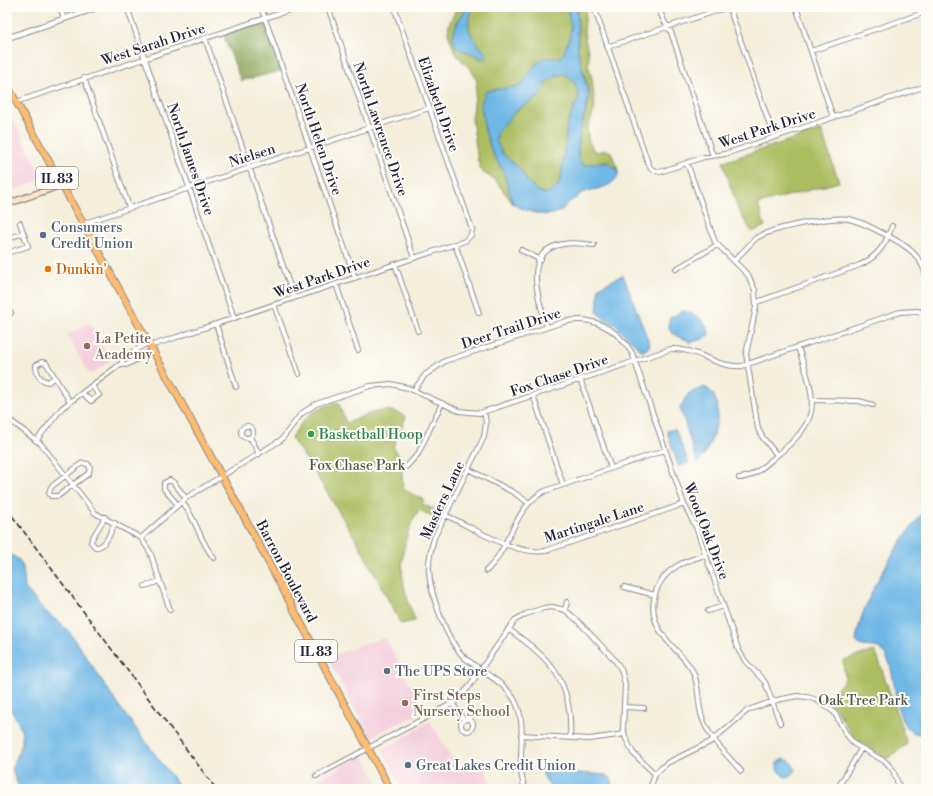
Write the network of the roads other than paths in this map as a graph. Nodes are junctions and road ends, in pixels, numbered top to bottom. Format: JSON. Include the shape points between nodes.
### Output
{"nodes":[{"id":1,"x":60,"y":7,"type":"edge"},
{"id":2,"x":99,"y":7,"type":"edge"},
{"id":3,"x":127,"y":7,"type":"edge"},
{"id":4,"x":261,"y":7,"type":"edge"},
{"id":5,"x":298,"y":7,"type":"edge"},
{"id":6,"x":328,"y":7,"type":"edge"},
{"id":7,"x":394,"y":7,"type":"edge"},
{"id":8,"x":594,"y":7,"type":"edge"},
{"id":9,"x":658,"y":7,"type":"edge"},
{"id":10,"x":728,"y":7,"type":"edge"},
{"id":11,"x":796,"y":7,"type":"edge"},
{"id":12,"x":926,"y":12,"type":"edge"},
{"id":13,"x":265,"y":18,"type":"junction"},
{"id":14,"x":64,"y":19,"type":"junction"},
{"id":15,"x":667,"y":27,"type":"junction"},
{"id":16,"x":7,"y":38,"type":"edge"},
{"id":17,"x":205,"y":38,"type":"junction"},
{"id":18,"x":608,"y":47,"type":"junction"},
{"id":19,"x":811,"y":51,"type":"junction"},
{"id":20,"x":145,"y":58,"type":"junction"},
{"id":21,"x":84,"y":78,"type":"junction"},
{"id":22,"x":7,"y":85,"type":"edge"},
{"id":23,"x":926,"y":86,"type":"edge"},
{"id":24,"x":16,"y":102,"type":"junction"},
{"id":25,"x":429,"y":108,"type":"junction"},
{"id":26,"x":834,"y":117,"type":"junction"},
{"id":27,"x":369,"y":128,"type":"junction"},
{"id":28,"x":774,"y":137,"type":"junction"},
{"id":29,"x":310,"y":147,"type":"junction"},
{"id":30,"x":713,"y":156,"type":"junction"},
{"id":31,"x":687,"y":163,"type":"junction"},
{"id":32,"x":249,"y":168,"type":"junction"},
{"id":33,"x":61,"y":185,"type":"junction"},
{"id":34,"x":189,"y":187,"type":"junction"},
{"id":35,"x":7,"y":204,"type":"edge"},
{"id":36,"x":464,"y":207,"type":"joint"},
{"id":37,"x":129,"y":208,"type":"junction"},
{"id":38,"x":20,"y":223,"type":"dead end"},
{"id":39,"x":82,"y":224,"type":"junction"},
{"id":40,"x":892,"y":226,"type":"dead end"},
{"id":41,"x":23,"y":233,"type":"junction"},
{"id":42,"x":888,"y":236,"type":"junction"},
{"id":43,"x":7,"y":239,"type":"edge"},
{"id":44,"x":455,"y":244,"type":"junction"},
{"id":45,"x":594,"y":245,"type":"dead end"},
{"id":46,"x":717,"y":245,"type":"junction"},
{"id":47,"x":521,"y":250,"type":"dead end"},
{"id":48,"x":7,"y":253,"type":"edge"},
{"id":49,"x":414,"y":258,"type":"junction"},
{"id":50,"x":540,"y":260,"type":"junction"},
{"id":51,"x":734,"y":261,"type":"junction"},
{"id":52,"x":395,"y":264,"type":"junction"},
{"id":53,"x":676,"y":269,"type":"dead end"},
{"id":54,"x":926,"y":276,"type":"edge"},
{"id":55,"x":355,"y":278,"type":"junction"},
{"id":56,"x":336,"y":284,"type":"junction"},
{"id":57,"x":926,"y":296,"type":"edge"},
{"id":58,"x":294,"y":298,"type":"junction"},
{"id":59,"x":756,"y":302,"type":"junction"},
{"id":60,"x":274,"y":305,"type":"junction"},
{"id":61,"x":479,"y":313,"type":"dead end"},
{"id":62,"x":925,"y":313,"type":"edge"},
{"id":63,"x":234,"y":318,"type":"junction"},
{"id":64,"x":216,"y":324,"type":"junction"},
{"id":65,"x":547,"y":327,"type":"junction"},
{"id":66,"x":418,"y":331,"type":"dead end"},
{"id":67,"x":150,"y":347,"type":"junction"},
{"id":68,"x":798,"y":347,"type":"junction"},
{"id":69,"x":358,"y":350,"type":"dead end"},
{"id":70,"x":634,"y":360,"type":"junction"},
{"id":71,"x":122,"y":363,"type":"junction"},
{"id":72,"x":747,"y":364,"type":"junction"},
{"id":73,"x":299,"y":374,"type":"dead end"},
{"id":74,"x":54,"y":378,"type":"junction"},
{"id":75,"x":580,"y":379,"type":"junction"},
{"id":76,"x":92,"y":386,"type":"junction"},
{"id":77,"x":236,"y":387,"type":"dead end"},
{"id":78,"x":414,"y":390,"type":"junction"},
{"id":79,"x":82,"y":393,"type":"junction"},
{"id":80,"x":533,"y":395,"type":"junction"},
{"id":81,"x":812,"y":400,"type":"junction"},
{"id":82,"x":70,"y":402,"type":"junction"},
{"id":83,"x":442,"y":403,"type":"junction"},
{"id":84,"x":873,"y":405,"type":"dead end"},
{"id":85,"x":484,"y":412,"type":"junction"},
{"id":86,"x":7,"y":418,"type":"edge"},
{"id":87,"x":250,"y":437,"type":"dead end"},
{"id":88,"x":36,"y":440,"type":"junction"},
{"id":89,"x":665,"y":450,"type":"junction"},
{"id":90,"x":259,"y":454,"type":"junction"},
{"id":91,"x":777,"y":456,"type":"junction"},
{"id":92,"x":406,"y":467,"type":"dead end"},
{"id":93,"x":611,"y":468,"type":"junction"},
{"id":94,"x":468,"y":469,"type":"junction"},
{"id":95,"x":66,"y":475,"type":"junction"},
{"id":96,"x":221,"y":476,"type":"junction"},
{"id":97,"x":739,"y":478,"type":"dead end"},
{"id":98,"x":73,"y":484,"type":"junction"},
{"id":99,"x":563,"y":485,"type":"junction"},
{"id":100,"x":186,"y":498,"type":"junction"},
{"id":101,"x":182,"y":502,"type":"junction"},
{"id":102,"x":529,"y":503,"type":"junction"},
{"id":103,"x":684,"y":504,"type":"junction"},
{"id":104,"x":178,"y":505,"type":"junction"},
{"id":105,"x":446,"y":515,"type":"junction"},
{"id":106,"x":105,"y":517,"type":"junction"},
{"id":107,"x":115,"y":523,"type":"junction"},
{"id":108,"x":141,"y":538,"type":"junction"},
{"id":109,"x":506,"y":543,"type":"junction"},
{"id":110,"x":705,"y":555,"type":"junction"},
{"id":111,"x":214,"y":558,"type":"dead end"},
{"id":112,"x":486,"y":571,"type":"dead end"},
{"id":113,"x":160,"y":581,"type":"junction"},
{"id":114,"x":145,"y":586,"type":"dead end"},
{"id":115,"x":624,"y":587,"type":"dead end"},
{"id":116,"x":655,"y":595,"type":"junction"},
{"id":117,"x":567,"y":602,"type":"dead end"},
{"id":118,"x":723,"y":606,"type":"junction"},
{"id":119,"x":170,"y":610,"type":"dead end"},
{"id":120,"x":565,"y":610,"type":"junction"},
{"id":121,"x":708,"y":611,"type":"dead end"},
{"id":122,"x":508,"y":629,"type":"junction"},
{"id":123,"x":479,"y":669,"type":"junction"},
{"id":124,"x":772,"y":702,"type":"junction"},
{"id":125,"x":452,"y":703,"type":"junction"},
{"id":126,"x":625,"y":707,"type":"junction"},
{"id":127,"x":644,"y":708,"type":"dead end"},
{"id":128,"x":464,"y":720,"type":"dead end"},
{"id":129,"x":780,"y":723,"type":"dead end"},
{"id":130,"x":625,"y":734,"type":"junction"},
{"id":131,"x":521,"y":735,"type":"junction"},
{"id":132,"x":570,"y":737,"type":"junction"},
{"id":133,"x":714,"y":739,"type":"junction"},
{"id":134,"x":368,"y":747,"type":"junction"},
{"id":135,"x":861,"y":749,"type":"junction"},
{"id":136,"x":740,"y":771,"type":"dead end"},
{"id":137,"x":655,"y":774,"type":"junction"},
{"id":138,"x":316,"y":776,"type":"dead end"},
{"id":139,"x":390,"y":789,"type":"edge"},
{"id":140,"x":525,"y":789,"type":"edge"},
{"id":141,"x":650,"y":789,"type":"edge"},
{"id":142,"x":837,"y":789,"type":"edge"},
{"id":143,"x":900,"y":789,"type":"edge"}],
"edges":[{"from":1,"to":14,"type":"street"},
{"from":2,"to":14,"type":"street"},
{"from":3,"to":20,"type":"street","name":"North James Drive"},
{"from":4,"to":13,"type":"street","name":"North Helen Drive"},
{"from":5,"to":13,"type":"street","name":"West Sarah Drive"},
{"from":6,"to":27,"type":"street","name":"North Lawrence Drive"},
{"from":7,"to":25,"type":"street","name":"Elizabeth Drive"},
{"from":8,"to":18,"type":"street"},
{"from":9,"to":15,"type":"street"},
{"from":10,"to":15,"type":"street"},
{"from":10,"to":28,"type":"street"},
{"from":11,"to":19,"type":"street"},
{"from":12,"to":19,"type":"street"},
{"from":13,"to":17,"type":"street","name":"West Sarah Drive"},
{"from":13,"to":29,"type":"street","name":"North Helen Drive"},
{"from":14,"to":16,"type":"street"},
{"from":15,"to":18,"type":"street"},
{"from":15,"to":30,"type":"street","via":[[671,32]]},
{"from":17,"to":20,"type":"street","name":"West Sarah Drive"},
{"from":17,"to":32,"type":"street"},
{"from":18,"to":31,"type":"street","name":"West Park Drive","via":[[648,163],[654,171],[665,171]]},
{"from":19,"to":26,"type":"street"},
{"from":20,"to":21,"type":"street","name":"West Sarah Drive"},
{"from":20,"to":34,"type":"street","name":"North James Drive"},
{"from":21,"to":24,"type":"street","name":"West Sarah Drive"},
{"from":21,"to":37,"type":"street"},
{"from":22,"to":24,"type":"main road","number":"IL 83"},
{"from":23,"to":26,"type":"street","name":"West Park Drive"},
{"from":24,"to":33,"type":"main road","number":"IL 83"},
{"from":25,"to":27,"type":"street","name":"Nielsen"},
{"from":25,"to":36,"type":"street","name":"Elizabeth Drive"},
{"from":26,"to":28,"type":"street","name":"West Park Drive"},
{"from":27,"to":29,"type":"street","name":"Nielsen"},
{"from":27,"to":49,"type":"street","name":"North Lawrence Drive"},
{"from":28,"to":30,"type":"street","name":"West Park Drive"},
{"from":29,"to":32,"type":"street","name":"Nielsen"},
{"from":29,"to":55,"type":"street","name":"North Helen Drive"},
{"from":30,"to":31,"type":"street","name":"West Park Drive"},
{"from":31,"to":46,"type":"street"},
{"from":32,"to":34,"type":"street","name":"Nielsen"},
{"from":32,"to":58,"type":"street"},
{"from":33,"to":35,"type":"main road"},
{"from":33,"to":39,"type":"main road","number":"IL 83"},
{"from":34,"to":37,"type":"street","name":"Nielsen"},
{"from":34,"to":63,"type":"street","name":"North James Drive"},
{"from":36,"to":44,"type":"street","name":"West Park Drive","via":[[472,229],[471,235],[465,241]]},
{"from":37,"to":39,"type":"street","name":"Nielsen"},
{"from":38,"to":41,"type":"street"},
{"from":39,"to":67,"type":"main road","number":"IL 83"},
{"from":40,"to":42,"type":"street"},
{"from":41,"to":43,"type":"street"},
{"from":41,"to":48,"type":"street","via":[[28,246]]},
{"from":42,"to":51,"type":"street","via":[[848,219],[829,219],[764,234],[753,241]]},
{"from":42,"to":54,"type":"street","via":[[912,251]]},
{"from":42,"to":59,"type":"street","via":[[880,252],[871,260]]},
{"from":44,"to":49,"type":"street","name":"West Park Drive"},
{"from":44,"to":61,"type":"street"},
{"from":45,"to":50,"type":"street","via":[[558,245],[547,251]]},
{"from":46,"to":51,"type":"street"},
{"from":46,"to":53,"type":"street"},
{"from":47,"to":50,"type":"street"},
{"from":49,"to":52,"type":"street","name":"West Park Drive"},
{"from":50,"to":65,"type":"street","via":[[535,289]]},
{"from":51,"to":59,"type":"street","via":[[751,281]]},
{"from":52,"to":55,"type":"street","name":"West Park Drive"},
{"from":52,"to":66,"type":"street"},
{"from":55,"to":56,"type":"street","name":"West Park Drive"},
{"from":56,"to":58,"type":"street","name":"West Park Drive"},
{"from":56,"to":69,"type":"street"},
{"from":57,"to":62,"type":"street"},
{"from":58,"to":60,"type":"street","name":"West Park Drive"},
{"from":59,"to":72,"type":"street","via":[[747,348]]},
{"from":60,"to":63,"type":"street","name":"West Park Drive"},
{"from":60,"to":73,"type":"street"},
{"from":62,"to":68,"type":"street","name":"Fox Chase Drive","via":[[900,312]]},
{"from":63,"to":64,"type":"street","name":"West Park Drive"},
{"from":64,"to":67,"type":"street","name":"West Park Drive"},
{"from":64,"to":77,"type":"street"},
{"from":65,"to":70,"type":"street","name":"Deer Trail Drive","via":[[577,319],[600,324],[622,338]]},
{"from":65,"to":78,"type":"street","name":"Deer Trail Drive","via":[[440,363],[425,375]]},
{"from":67,"to":71,"type":"street","via":[[126,365]]},
{"from":67,"to":71,"type":"street","via":[[123,357]]},
{"from":67,"to":96,"type":"main road","number":"IL 83"},
{"from":68,"to":72,"type":"street","name":"Fox Chase Drive"},
{"from":68,"to":81,"type":"street","via":[[812,388]]},
{"from":70,"to":72,"type":"street","name":"Fox Chase Drive","via":[[665,350],[683,348],[728,365]]},
{"from":70,"to":75,"type":"street","name":"Fox Chase Drive"},
{"from":70,"to":89,"type":"street","name":"Wood Oak Drive"},
{"from":71,"to":76,"type":"street"},
{"from":72,"to":91,"type":"street","via":[[758,429]]},
{"from":74,"to":74,"type":"street","via":[[46,363],[36,365],[39,377],[44,381],[48,382]]},
{"from":74,"to":82,"type":"street"},
{"from":75,"to":80,"type":"street","name":"Fox Chase Drive"},
{"from":75,"to":93,"type":"street"},
{"from":76,"to":79,"type":"street"},
{"from":76,"to":79,"type":"street","via":[[98,397],[91,401]]},
{"from":78,"to":83,"type":"street","name":"Fox Chase Drive"},
{"from":78,"to":90,"type":"street","name":"Fox Chase Drive","via":[[400,385],[378,384],[316,404],[301,414],[281,440]]},
{"from":79,"to":82,"type":"street"},
{"from":80,"to":85,"type":"street","name":"Fox Chase Drive"},
{"from":80,"to":99,"type":"street"},
{"from":81,"to":84,"type":"street","via":[[859,401]]},
{"from":81,"to":91,"type":"street","via":[[804,428]]},
{"from":82,"to":88,"type":"street","via":[[56,413]]},
{"from":83,"to":85,"type":"street","name":"Fox Chase Drive","via":[[466,413]]},
{"from":83,"to":92,"type":"street","via":[[418,454]]},
{"from":85,"to":94,"type":"street","name":"Masters Lane","via":[[484,437]]},
{"from":86,"to":88,"type":"street"},
{"from":87,"to":90,"type":"street"},
{"from":88,"to":95,"type":"street"},
{"from":89,"to":93,"type":"street"},
{"from":89,"to":103,"type":"street","name":"Wood Oak Drive"},
{"from":90,"to":96,"type":"street","name":"Fox Chase Drive"},
{"from":91,"to":97,"type":"street","via":[[750,477]]},
{"from":93,"to":99,"type":"street"},
{"from":94,"to":102,"type":"street"},
{"from":94,"to":105,"type":"street","name":"Masters Lane"},
{"from":95,"to":98,"type":"street"},
{"from":95,"to":98,"type":"street","via":[[82,463],[88,464],[89,473]]},
{"from":95,"to":98,"type":"street","via":[[49,489],[51,496],[58,496]]},
{"from":96,"to":100,"type":"street","name":"Fox Chase Drive"},
{"from":96,"to":134,"type":"main road","name":"Barron Boulevard","number":"IL 83"},
{"from":98,"to":106,"type":"street","via":[[89,507]]},
{"from":99,"to":102,"type":"street","via":[[540,494]]},
{"from":100,"to":101,"type":"street","name":"Fox Chase Drive"},
{"from":100,"to":104,"type":"street","via":[[173,482],[166,481],[164,489]]},
{"from":101,"to":104,"type":"street","name":"Fox Chase Drive"},
{"from":101,"to":111,"type":"street","via":[[195,519],[205,547]]},
{"from":102,"to":109,"type":"street"},
{"from":103,"to":109,"type":"street","name":"Martingale Lane","via":[[545,551],[521,550]]},
{"from":103,"to":110,"type":"street","name":"Wood Oak Drive","via":[[696,527]]},
{"from":104,"to":108,"type":"street","name":"Fox Chase Drive"},
{"from":105,"to":109,"type":"street","name":"Martingale Lane"},
{"from":105,"to":123,"type":"street","name":"Masters Lane","via":[[431,549],[430,580],[449,638],[463,656]]},
{"from":106,"to":107,"type":"street"},
{"from":106,"to":107,"type":"street","via":[[91,539],[94,547],[101,546]]},
{"from":107,"to":108,"type":"street"},
{"from":108,"to":113,"type":"street","via":[[150,552]]},
{"from":109,"to":112,"type":"street","via":[[494,564]]},
{"from":110,"to":116,"type":"street","via":[[684,562],[671,570],[661,581]]},
{"from":110,"to":118,"type":"street","name":"Wood Oak Drive"},
{"from":113,"to":114,"type":"street"},
{"from":113,"to":119,"type":"street"},
{"from":115,"to":116,"type":"street"},
{"from":116,"to":133,"type":"street","via":[[653,612],[658,627],[690,666],[699,692],[701,716]]},
{"from":117,"to":120,"type":"street"},
{"from":118,"to":121,"type":"street"},
{"from":118,"to":124,"type":"street","name":"Wood Oak Drive","via":[[739,651],[746,662],[763,678]]},
{"from":120,"to":122,"type":"street","via":[[552,607],[540,609],[520,616]]},
{"from":120,"to":126,"type":"street","via":[[618,664],[625,684]]},
{"from":122,"to":123,"type":"street"},
{"from":122,"to":132,"type":"street","via":[[539,652],[558,675],[568,704]]},
{"from":123,"to":125,"type":"street","via":[[468,688]]},
{"from":123,"to":131,"type":"street","name":"Masters Lane","via":[[513,696],[520,714]]},
{"from":124,"to":129,"type":"street","name":"Wood Oak Drive"},
{"from":124,"to":133,"type":"street","via":[[748,710]]},
{"from":124,"to":135,"type":"street","via":[[797,696],[817,700],[834,712],[847,735]]},
{"from":125,"to":128,"type":"street"},
{"from":125,"to":134,"type":"street"},
{"from":126,"to":127,"type":"street"},
{"from":126,"to":130,"type":"street"},
{"from":130,"to":132,"type":"street","via":[[598,739]]},
{"from":130,"to":137,"type":"street","via":[[633,753]]},
{"from":131,"to":132,"type":"street"},
{"from":131,"to":140,"type":"street","name":"Masters Lane","via":[[520,769]]},
{"from":133,"to":136,"type":"street"},
{"from":133,"to":137,"type":"street","via":[[672,760]]},
{"from":134,"to":138,"type":"street"},
{"from":134,"to":139,"type":"main road","name":"Barron Boulevard","number":"IL 83"},
{"from":135,"to":142,"type":"street"},
{"from":135,"to":143,"type":"street","via":[[886,762],[893,770]]},
{"from":137,"to":141,"type":"street"}]}
